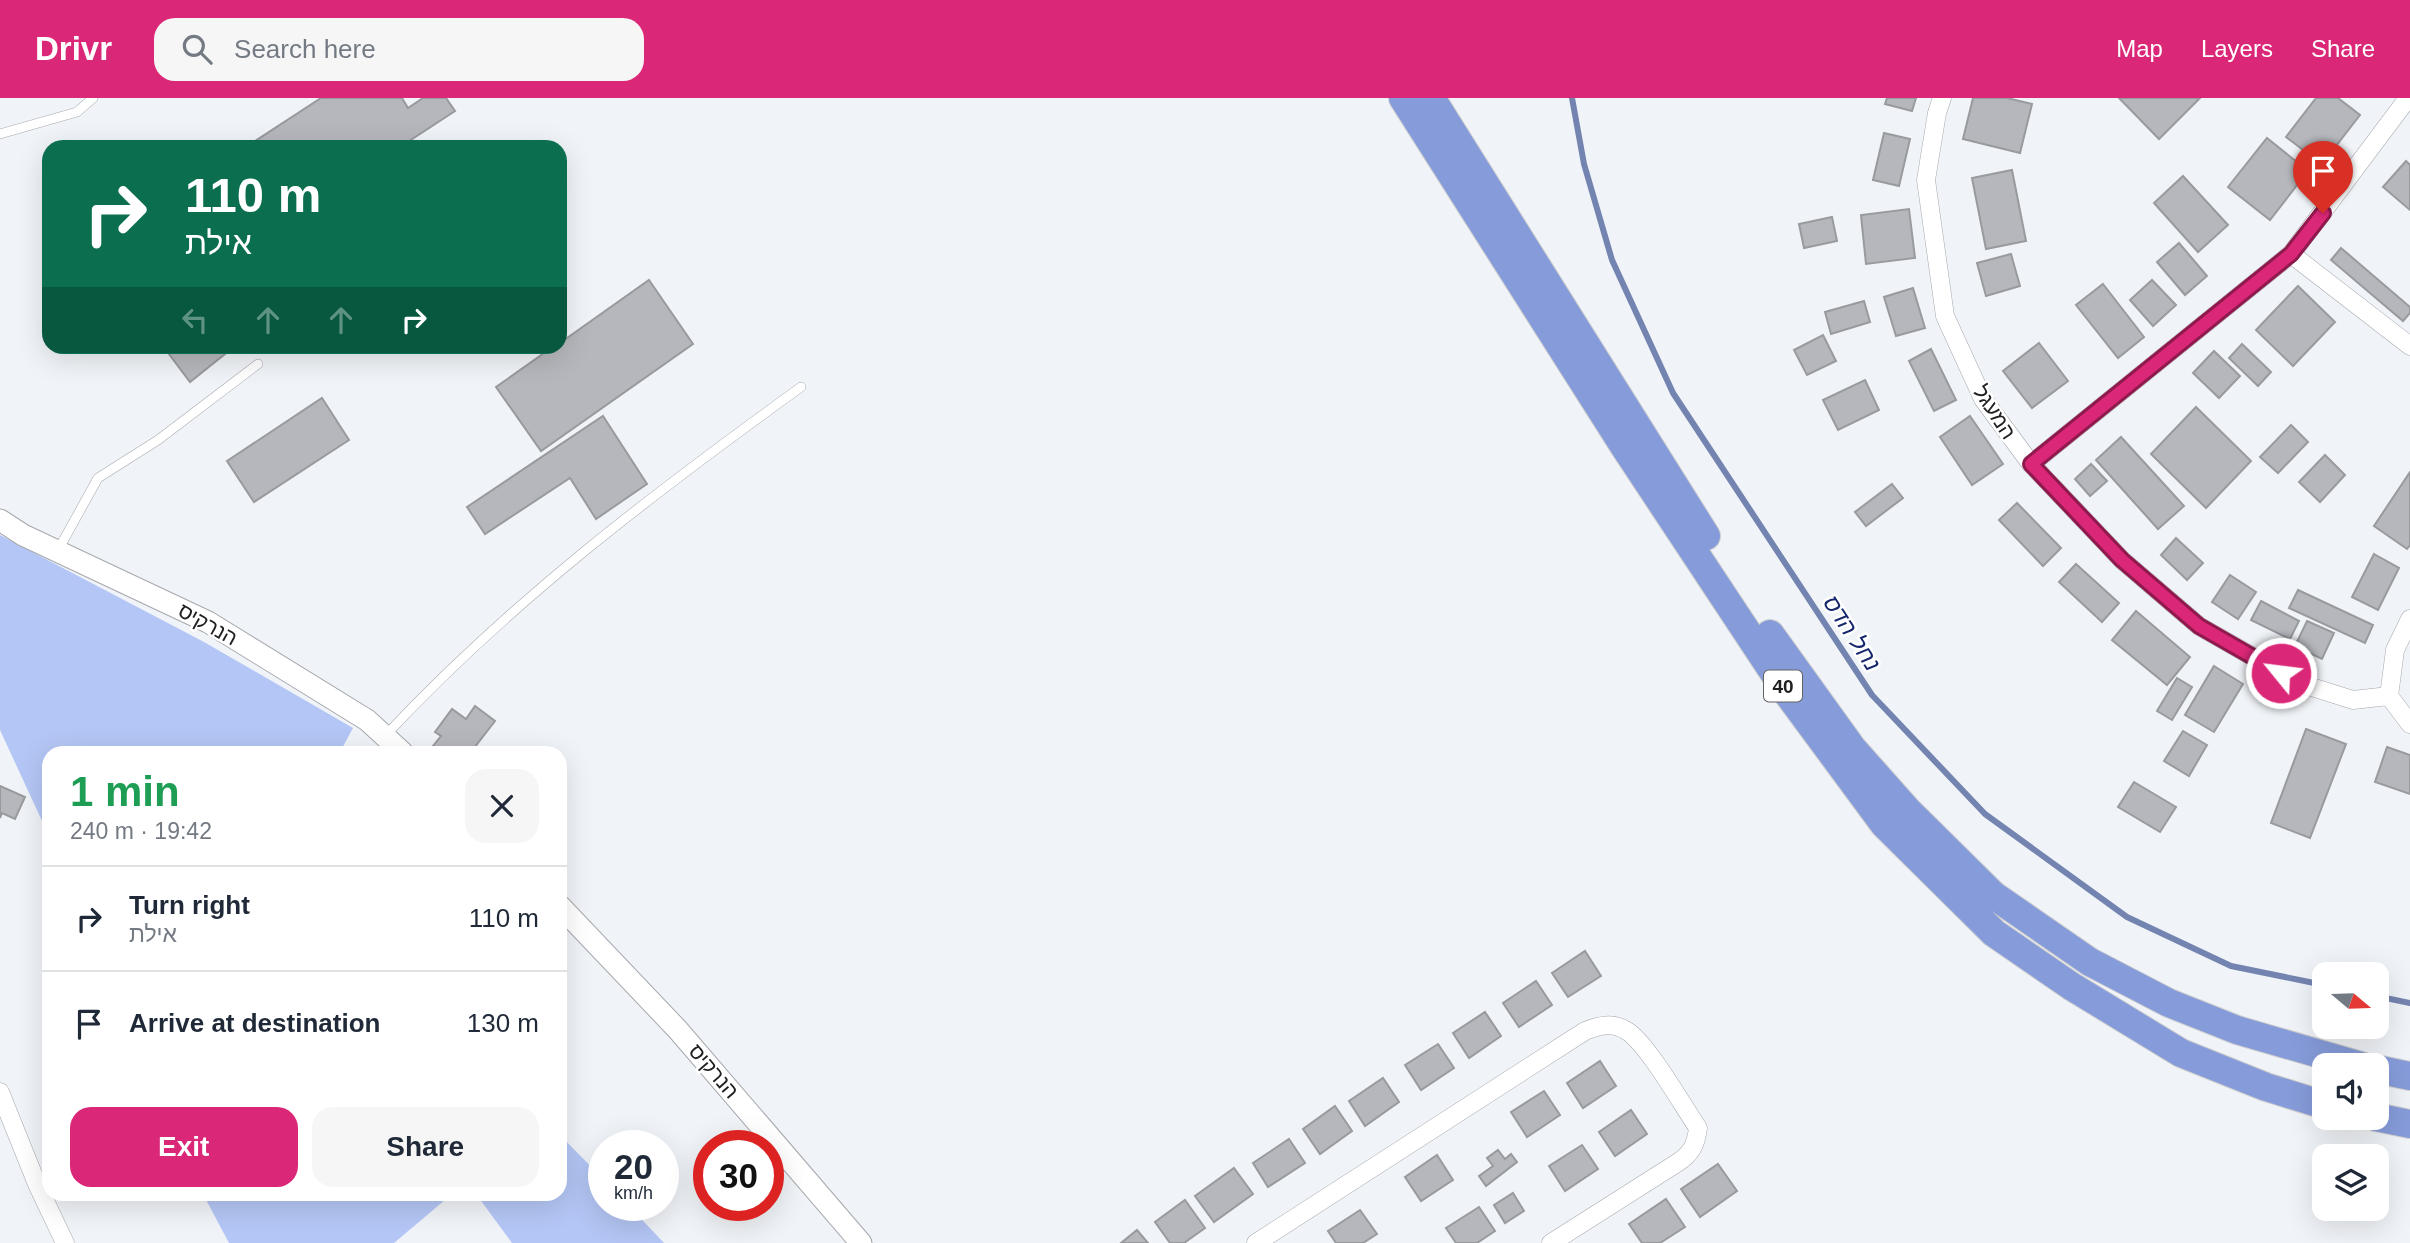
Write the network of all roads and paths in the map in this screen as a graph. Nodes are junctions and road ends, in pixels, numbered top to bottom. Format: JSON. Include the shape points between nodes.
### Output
{"nodes":[{"id":1,"x":93,"y":98,"type":"edge"},
{"id":2,"x":1403,"y":98,"type":"edge"},
{"id":3,"x":1431,"y":98,"type":"edge"},
{"id":4,"x":1942,"y":98,"type":"edge"},
{"id":5,"x":2408,"y":98,"type":"edge"},
{"id":6,"x":0,"y":134,"type":"edge"},
{"id":7,"x":2291,"y":254,"type":"junction"},
{"id":8,"x":2410,"y":346,"type":"edge"},
{"id":9,"x":258,"y":363,"type":"dead end"},
{"id":10,"x":801,"y":387,"type":"dead end"},
{"id":11,"x":2031,"y":464,"type":"junction"},
{"id":12,"x":0,"y":520,"type":"edge"},
{"id":13,"x":57,"y":552,"type":"junction"},
{"id":14,"x":2410,"y":619,"type":"edge"},
{"id":15,"x":2389,"y":696,"type":"junction"},
{"id":16,"x":2410,"y":723,"type":"edge"},
{"id":17,"x":385,"y":736,"type":"junction"},
{"id":18,"x":396,"y":746,"type":"edge"},
{"id":19,"x":567,"y":913,"type":"edge"},
{"id":20,"x":2317,"y":1053,"type":"edge"},
{"id":21,"x":2389,"y":1072,"type":"edge"},
{"id":22,"x":2410,"y":1076,"type":"edge"},
{"id":23,"x":0,"y":1091,"type":"edge"},
{"id":24,"x":2312,"y":1101,"type":"edge"},
{"id":25,"x":2389,"y":1120,"type":"edge"},
{"id":26,"x":2410,"y":1124,"type":"edge"},
{"id":27,"x":42,"y":1195,"type":"edge"},
{"id":28,"x":45,"y":1201,"type":"edge"},
{"id":29,"x":65,"y":1243,"type":"edge"},
{"id":30,"x":861,"y":1243,"type":"edge"},
{"id":31,"x":1256,"y":1243,"type":"edge"},
{"id":32,"x":1551,"y":1243,"type":"edge"}],
"edges":[{"from":1,"to":6,"type":"lane","via":[[77,111]]},
{"from":2,"to":24,"type":"highway","number":"40","via":[[1781,683],[1884,824],[1994,933],[2071,986],[2181,1053]]},
{"from":3,"to":20,"type":"highway","number":"40","via":[[1754,611],[1852,748],[1908,811],[1993,895],[2091,962],[2169,1003],[2226,1026]]},
{"from":4,"to":11,"type":"street","name":"המעגל","via":[[1926,180],[1945,316],[1983,400]]},
{"from":5,"to":7,"type":"street"},
{"from":7,"to":8,"type":"street"},
{"from":7,"to":11,"type":"street"},
{"from":9,"to":13,"type":"lane","via":[[158,440],[98,478]]},
{"from":10,"to":17,"type":"lane","via":[[567,563],[461,657]]},
{"from":11,"to":15,"type":"street","name":"המעגל","via":[[2122,560],[2199,626],[2299,683],[2353,700]]},
{"from":12,"to":13,"type":"street","name":"הנרקיס"},
{"from":13,"to":17,"type":"street","name":"הנרקיס","via":[[208,622],[367,720]]},
{"from":14,"to":15,"type":"street","via":[[2395,650]]},
{"from":15,"to":16,"type":"street"},
{"from":17,"to":18,"type":"street","name":"הנרקיס"},
{"from":19,"to":30,"type":"street","name":"הנרקיס","via":[[678,1030]]},
{"from":21,"to":22,"type":"highway"},
{"from":23,"to":27,"type":"street"},
{"from":25,"to":26,"type":"highway"},
{"from":28,"to":29,"type":"street"},
{"from":31,"to":32,"type":"street","via":[[1585,1031],[1613,1025],[1636,1037],[1698,1128],[1697,1141],[1683,1159]]}]}
